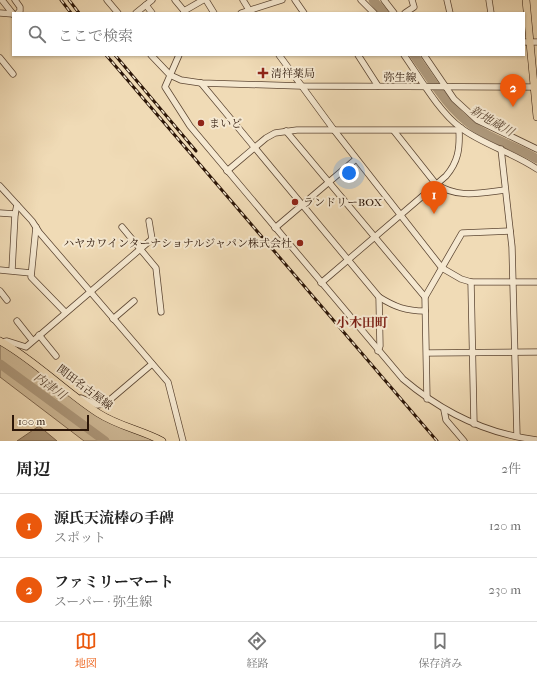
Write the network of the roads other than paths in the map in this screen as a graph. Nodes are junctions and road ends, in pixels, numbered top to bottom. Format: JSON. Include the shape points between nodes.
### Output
{"nodes":[{"id":1,"x":1,"y":0,"type":"edge"},
{"id":2,"x":15,"y":0,"type":"edge"},
{"id":3,"x":107,"y":0,"type":"edge"},
{"id":4,"x":152,"y":0,"type":"edge"},
{"id":5,"x":175,"y":0,"type":"edge"},
{"id":6,"x":204,"y":0,"type":"edge"},
{"id":7,"x":243,"y":0,"type":"edge"},
{"id":8,"x":282,"y":0,"type":"edge"},
{"id":9,"x":295,"y":0,"type":"edge"},
{"id":10,"x":361,"y":0,"type":"edge"},
{"id":11,"x":384,"y":0,"type":"edge"},
{"id":12,"x":412,"y":0,"type":"edge"},
{"id":13,"x":448,"y":0,"type":"edge"},
{"id":14,"x":489,"y":0,"type":"edge"},
{"id":15,"x":526,"y":0,"type":"edge"},
{"id":16,"x":146,"y":5,"type":"junction"},
{"id":17,"x":0,"y":7,"type":"edge"},
{"id":18,"x":19,"y":12,"type":"edge"},
{"id":19,"x":117,"y":12,"type":"edge"},
{"id":20,"x":137,"y":12,"type":"edge"},
{"id":21,"x":151,"y":12,"type":"edge"},
{"id":22,"x":185,"y":12,"type":"edge"},
{"id":23,"x":213,"y":12,"type":"edge"},
{"id":24,"x":250,"y":12,"type":"edge"},
{"id":25,"x":303,"y":12,"type":"edge"},
{"id":26,"x":373,"y":12,"type":"edge"},
{"id":27,"x":393,"y":12,"type":"edge"},
{"id":28,"x":406,"y":12,"type":"edge"},
{"id":29,"x":450,"y":12,"type":"edge"},
{"id":30,"x":491,"y":12,"type":"edge"},
{"id":31,"x":0,"y":13,"type":"edge"},
{"id":32,"x":12,"y":13,"type":"edge"},
{"id":33,"x":12,"y":14,"type":"edge"},
{"id":34,"x":530,"y":42,"type":"edge"},
{"id":35,"x":152,"y":56,"type":"edge"},
{"id":36,"x":179,"y":56,"type":"edge"},
{"id":37,"x":280,"y":56,"type":"edge"},
{"id":38,"x":359,"y":56,"type":"edge"},
{"id":39,"x":405,"y":56,"type":"edge"},
{"id":40,"x":425,"y":56,"type":"edge"},
{"id":41,"x":0,"y":58,"type":"edge"},
{"id":42,"x":14,"y":74,"type":"dead end"},
{"id":43,"x":170,"y":75,"type":"junction"},
{"id":44,"x":201,"y":83,"type":"junction"},
{"id":45,"x":300,"y":86,"type":"junction"},
{"id":46,"x":378,"y":86,"type":"junction"},
{"id":47,"x":428,"y":87,"type":"junction"},
{"id":48,"x":445,"y":87,"type":"junction"},
{"id":49,"x":535,"y":87,"type":"edge"},
{"id":50,"x":537,"y":117,"type":"edge"},
{"id":51,"x":460,"y":129,"type":"junction"},
{"id":52,"x":334,"y":130,"type":"junction"},
{"id":53,"x":394,"y":130,"type":"junction"},
{"id":54,"x":286,"y":131,"type":"junction"},
{"id":55,"x":255,"y":147,"type":"junction"},
{"id":56,"x":501,"y":149,"type":"junction"},
{"id":57,"x":537,"y":149,"type":"edge"},
{"id":58,"x":356,"y":159,"type":"junction"},
{"id":59,"x":537,"y":169,"type":"edge"},
{"id":60,"x":226,"y":171,"type":"junction"},
{"id":61,"x":328,"y":182,"type":"junction"},
{"id":62,"x":436,"y":184,"type":"junction"},
{"id":63,"x":0,"y":186,"type":"edge"},
{"id":64,"x":505,"y":190,"type":"junction"},
{"id":65,"x":302,"y":204,"type":"junction"},
{"id":66,"x":17,"y":206,"type":"junction"},
{"id":67,"x":0,"y":214,"type":"edge"},
{"id":68,"x":15,"y":214,"type":"junction"},
{"id":69,"x":400,"y":216,"type":"junction"},
{"id":70,"x":149,"y":221,"type":"dead end"},
{"id":71,"x":36,"y":226,"type":"junction"},
{"id":72,"x":122,"y":227,"type":"dead end"},
{"id":73,"x":275,"y":228,"type":"junction"},
{"id":74,"x":510,"y":231,"type":"junction"},
{"id":75,"x":374,"y":238,"type":"junction"},
{"id":76,"x":140,"y":248,"type":"junction"},
{"id":77,"x":348,"y":259,"type":"junction"},
{"id":78,"x":442,"y":268,"type":"junction"},
{"id":79,"x":0,"y":270,"type":"edge"},
{"id":80,"x":12,"y":270,"type":"junction"},
{"id":81,"x":31,"y":273,"type":"junction"},
{"id":82,"x":471,"y":282,"type":"junction"},
{"id":83,"x":513,"y":282,"type":"junction"},
{"id":84,"x":537,"y":282,"type":"edge"},
{"id":85,"x":321,"y":283,"type":"junction"},
{"id":86,"x":0,"y":291,"type":"edge"},
{"id":87,"x":90,"y":291,"type":"junction"},
{"id":88,"x":379,"y":297,"type":"junction"},
{"id":89,"x":425,"y":297,"type":"junction"},
{"id":90,"x":7,"y":300,"type":"dead end"},
{"id":91,"x":134,"y":301,"type":"dead end"},
{"id":92,"x":425,"y":311,"type":"junction"},
{"id":93,"x":65,"y":312,"type":"junction"},
{"id":94,"x":161,"y":312,"type":"dead end"},
{"id":95,"x":113,"y":319,"type":"junction"},
{"id":96,"x":17,"y":321,"type":"dead end"},
{"id":97,"x":39,"y":335,"type":"junction"},
{"id":98,"x":32,"y":340,"type":"junction"},
{"id":99,"x":1,"y":341,"type":"edge"},
{"id":100,"x":378,"y":351,"type":"junction"},
{"id":101,"x":426,"y":352,"type":"junction"},
{"id":102,"x":473,"y":352,"type":"junction"},
{"id":103,"x":514,"y":352,"type":"junction"},
{"id":104,"x":537,"y":352,"type":"edge"},
{"id":105,"x":56,"y":356,"type":"dead end"},
{"id":106,"x":152,"y":364,"type":"junction"},
{"id":107,"x":73,"y":394,"type":"junction"},
{"id":108,"x":427,"y":399,"type":"junction"},
{"id":109,"x":444,"y":410,"type":"junction"},
{"id":110,"x":474,"y":424,"type":"junction"},
{"id":111,"x":516,"y":436,"type":"junction"},
{"id":112,"x":182,"y":440,"type":"edge"},
{"id":113,"x":536,"y":440,"type":"edge"},
{"id":114,"x":162,"y":441,"type":"edge"},
{"id":115,"x":464,"y":441,"type":"edge"}],
"edges":[{"from":1,"to":17,"type":"street"},
{"from":1,"to":32,"type":"street"},
{"from":2,"to":18,"type":"street","via":[[20,7]]},
{"from":3,"to":19,"type":"street"},
{"from":4,"to":16,"type":"street"},
{"from":5,"to":22,"type":"street"},
{"from":6,"to":22,"type":"street"},
{"from":6,"to":23,"type":"street"},
{"from":7,"to":24,"type":"street"},
{"from":8,"to":24,"type":"street"},
{"from":9,"to":25,"type":"street"},
{"from":10,"to":26,"type":"street"},
{"from":11,"to":27,"type":"street"},
{"from":12,"to":28,"type":"street","via":[[414,7]]},
{"from":13,"to":29,"type":"street"},
{"from":14,"to":30,"type":"street"},
{"from":15,"to":34,"type":"main road"},
{"from":16,"to":20,"type":"street"},
{"from":16,"to":21,"type":"street"},
{"from":31,"to":33,"type":"street"},
{"from":34,"to":49,"type":"main road"},
{"from":35,"to":43,"type":"street"},
{"from":36,"to":43,"type":"street"},
{"from":37,"to":45,"type":"street"},
{"from":38,"to":46,"type":"street"},
{"from":39,"to":47,"type":"street"},
{"from":40,"to":48,"type":"street"},
{"from":41,"to":42,"type":"street"},
{"from":43,"to":44,"type":"street","name":"弥生線","via":[[181,80]]},
{"from":43,"to":60,"type":"street","via":[[165,87],[170,96]]},
{"from":44,"to":45,"type":"street","name":"弥生線"},
{"from":44,"to":55,"type":"street"},
{"from":45,"to":46,"type":"street","name":"弥生線"},
{"from":45,"to":52,"type":"street"},
{"from":46,"to":47,"type":"street","name":"弥生線"},
{"from":47,"to":48,"type":"street","name":"弥生線"},
{"from":47,"to":51,"type":"street"},
{"from":48,"to":49,"type":"street","name":"弥生線"},
{"from":48,"to":57,"type":"street","via":[[477,120]]},
{"from":49,"to":50,"type":"main road"},
{"from":51,"to":53,"type":"street"},
{"from":51,"to":56,"type":"street"},
{"from":51,"to":62,"type":"street","via":[[456,162],[446,176]]},
{"from":52,"to":53,"type":"street"},
{"from":52,"to":54,"type":"street"},
{"from":52,"to":58,"type":"street"},
{"from":53,"to":62,"type":"street"},
{"from":54,"to":55,"type":"street","via":[[276,133]]},
{"from":54,"to":61,"type":"street"},
{"from":55,"to":60,"type":"street"},
{"from":55,"to":65,"type":"street"},
{"from":56,"to":59,"type":"street"},
{"from":56,"to":64,"type":"street"},
{"from":58,"to":61,"type":"street"},
{"from":58,"to":69,"type":"street"},
{"from":60,"to":73,"type":"street"},
{"from":61,"to":65,"type":"street"},
{"from":61,"to":75,"type":"street"},
{"from":62,"to":64,"type":"street","via":[[453,192],[468,195]]},
{"from":62,"to":69,"type":"street"},
{"from":63,"to":66,"type":"street"},
{"from":64,"to":74,"type":"street"},
{"from":65,"to":73,"type":"street"},
{"from":65,"to":77,"type":"street"},
{"from":66,"to":68,"type":"street"},
{"from":66,"to":71,"type":"street"},
{"from":67,"to":68,"type":"street"},
{"from":68,"to":80,"type":"street"},
{"from":69,"to":75,"type":"street"},
{"from":69,"to":78,"type":"street"},
{"from":70,"to":76,"type":"street","via":[[152,239]]},
{"from":71,"to":81,"type":"street"},
{"from":71,"to":87,"type":"street"},
{"from":72,"to":76,"type":"street"},
{"from":73,"to":85,"type":"street"},
{"from":74,"to":78,"type":"street","via":[[462,233]]},
{"from":74,"to":83,"type":"street"},
{"from":75,"to":77,"type":"street"},
{"from":75,"to":89,"type":"street"},
{"from":76,"to":87,"type":"street"},
{"from":76,"to":94,"type":"street","via":[[156,268]]},
{"from":77,"to":85,"type":"street"},
{"from":77,"to":88,"type":"street"},
{"from":78,"to":82,"type":"street"},
{"from":78,"to":89,"type":"street"},
{"from":79,"to":80,"type":"street"},
{"from":80,"to":81,"type":"street"},
{"from":81,"to":93,"type":"street","via":[[31,277]]},
{"from":82,"to":83,"type":"street"},
{"from":82,"to":102,"type":"street"},
{"from":83,"to":84,"type":"street"},
{"from":83,"to":103,"type":"street"},
{"from":85,"to":100,"type":"street"},
{"from":86,"to":90,"type":"street"},
{"from":87,"to":93,"type":"street"},
{"from":87,"to":95,"type":"street"},
{"from":88,"to":92,"type":"street","via":[[393,306],[408,311]]},
{"from":88,"to":100,"type":"street"},
{"from":89,"to":92,"type":"street"},
{"from":91,"to":95,"type":"street"},
{"from":92,"to":101,"type":"street"},
{"from":93,"to":97,"type":"street"},
{"from":95,"to":106,"type":"street"},
{"from":96,"to":98,"type":"street"},
{"from":97,"to":98,"type":"street"},
{"from":97,"to":105,"type":"street"},
{"from":98,"to":99,"type":"street","via":[[26,347]]},
{"from":99,"to":107,"type":"main road","name":"関田名古屋線","via":[[35,363]]},
{"from":100,"to":108,"type":"street"},
{"from":101,"to":102,"type":"street"},
{"from":101,"to":108,"type":"street"},
{"from":102,"to":103,"type":"street"},
{"from":102,"to":110,"type":"street"},
{"from":103,"to":104,"type":"street"},
{"from":103,"to":111,"type":"street"},
{"from":106,"to":107,"type":"street","via":[[105,404],[97,406]]},
{"from":106,"to":112,"type":"street","via":[[168,382]]},
{"from":107,"to":114,"type":"main road","name":"関田名古屋線","via":[[108,419]]},
{"from":108,"to":109,"type":"street"},
{"from":109,"to":110,"type":"street"},
{"from":109,"to":115,"type":"street","via":[[446,420]]},
{"from":110,"to":111,"type":"street"},
{"from":111,"to":113,"type":"street"}]}
